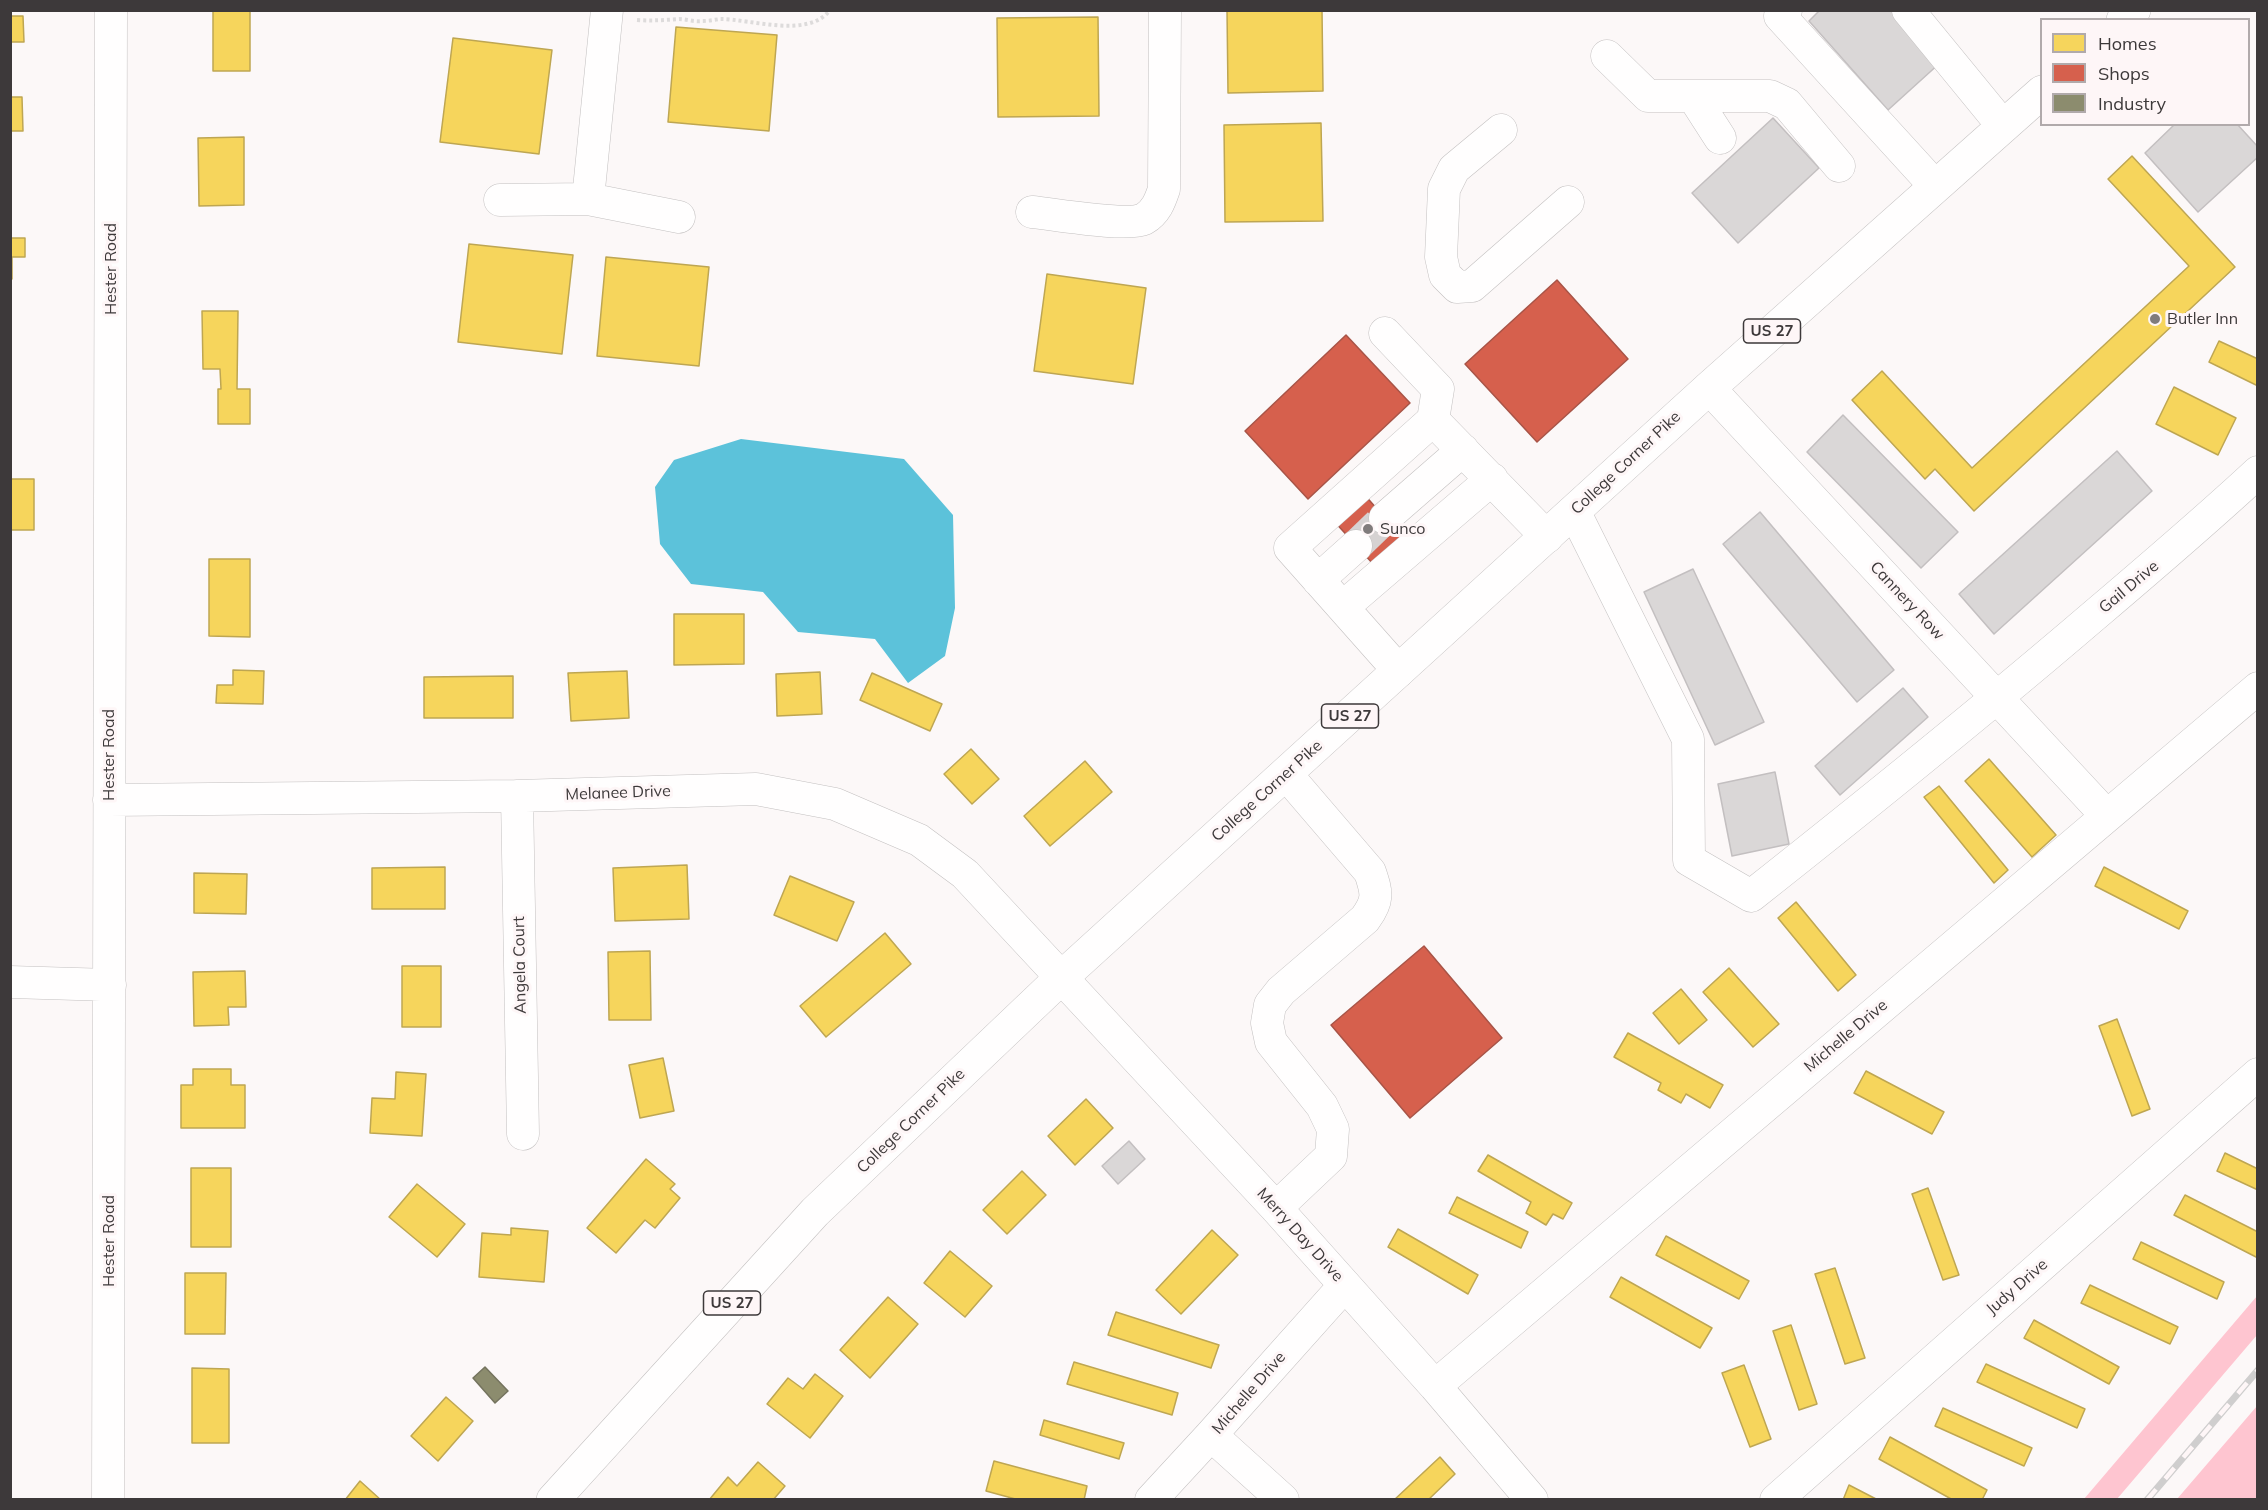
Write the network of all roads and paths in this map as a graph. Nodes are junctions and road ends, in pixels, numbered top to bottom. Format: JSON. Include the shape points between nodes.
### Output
{"nodes":[{"id":1,"x":111,"y":10,"type":"edge"},
{"id":2,"x":830,"y":10,"type":"edge"},
{"id":3,"x":1165,"y":10,"type":"edge"},
{"id":4,"x":1786,"y":10,"type":"edge"},
{"id":5,"x":1908,"y":10,"type":"edge"},
{"id":6,"x":607,"y":15,"type":"edge"},
{"id":7,"x":1607,"y":56,"type":"dead end"},
{"id":8,"x":2040,"y":94,"type":"edge"},
{"id":9,"x":1693,"y":96,"type":"junction"},
{"id":10,"x":2003,"y":126,"type":"junction"},
{"id":11,"x":1502,"y":130,"type":"dead end"},
{"id":12,"x":1720,"y":138,"type":"dead end"},
{"id":13,"x":1839,"y":166,"type":"dead end"},
{"id":14,"x":1935,"y":186,"type":"junction"},
{"id":15,"x":588,"y":199,"type":"junction"},
{"id":16,"x":500,"y":200,"type":"dead end"},
{"id":17,"x":1568,"y":202,"type":"dead end"},
{"id":18,"x":1032,"y":212,"type":"dead end"},
{"id":19,"x":679,"y":217,"type":"dead end"},
{"id":20,"x":1385,"y":333,"type":"dead end"},
{"id":21,"x":1709,"y":388,"type":"junction"},
{"id":22,"x":1433,"y":420,"type":"junction"},
{"id":23,"x":1463,"y":450,"type":"junction"},
{"id":24,"x":2258,"y":472,"type":"edge"},
{"id":25,"x":1492,"y":479,"type":"junction"},
{"id":26,"x":1575,"y":511,"type":"junction"},
{"id":27,"x":1385,"y":518,"type":"tunnel mouth"},
{"id":28,"x":1547,"y":537,"type":"junction"},
{"id":29,"x":1356,"y":546,"type":"tunnel mouth"},
{"id":30,"x":1318,"y":580,"type":"junction"},
{"id":31,"x":1342,"y":607,"type":"junction"},
{"id":32,"x":1399,"y":671,"type":"junction"},
{"id":33,"x":2258,"y":688,"type":"edge"},
{"id":34,"x":1997,"y":698,"type":"junction"},
{"id":35,"x":1286,"y":774,"type":"junction"},
{"id":36,"x":517,"y":796,"type":"junction"},
{"id":37,"x":109,"y":800,"type":"junction"},
{"id":38,"x":2106,"y":815,"type":"junction"},
{"id":39,"x":1061,"y":978,"type":"junction"},
{"id":40,"x":10,"y":982,"type":"edge"},
{"id":41,"x":110,"y":985,"type":"junction"},
{"id":42,"x":2258,"y":1074,"type":"edge"},
{"id":43,"x":523,"y":1134,"type":"dead end"},
{"id":44,"x":1276,"y":1208,"type":"junction"},
{"id":45,"x":1345,"y":1285,"type":"junction"},
{"id":46,"x":1435,"y":1386,"type":"junction"},
{"id":47,"x":1211,"y":1435,"type":"junction"},
{"id":48,"x":108,"y":1500,"type":"edge"},
{"id":49,"x":554,"y":1500,"type":"edge"},
{"id":50,"x":1151,"y":1500,"type":"edge"},
{"id":51,"x":1283,"y":1500,"type":"edge"},
{"id":52,"x":1532,"y":1500,"type":"edge"},
{"id":53,"x":1776,"y":1500,"type":"edge"}],
"edges":[{"from":1,"to":37,"type":"street","name":"Hester Road"},
{"from":2,"to":6,"type":"path","via":[[824,18],[808,24],[780,26],[720,19],[663,22]]},
{"from":3,"to":18,"type":"street","via":[[1164,189],[1158,207],[1143,219],[1127,222]]},
{"from":4,"to":14,"type":"street","via":[[1780,16]]},
{"from":5,"to":10,"type":"street"},
{"from":6,"to":15,"type":"street"},
{"from":7,"to":9,"type":"street","via":[[1647,96]]},
{"from":8,"to":10,"type":"highway","name":"College Corner Pike","number":"US 27"},
{"from":9,"to":12,"type":"street"},
{"from":9,"to":13,"type":"street","via":[[1770,96],[1787,104]]},
{"from":10,"to":14,"type":"highway","name":"College Corner Pike","number":"US 27"},
{"from":11,"to":17,"type":"street","via":[[1454,169],[1444,189],[1441,258],[1445,275],[1457,287],[1472,286]]},
{"from":14,"to":21,"type":"highway","name":"College Corner Pike","number":"US 27"},
{"from":15,"to":16,"type":"street"},
{"from":15,"to":19,"type":"street"},
{"from":20,"to":22,"type":"street","via":[[1438,390]]},
{"from":21,"to":26,"type":"highway","name":"College Corner Pike","number":"US 27"},
{"from":21,"to":34,"type":"street","name":"Cannery Row"},
{"from":22,"to":23,"type":"street"},
{"from":22,"to":30,"type":"street","via":[[1290,548]]},
{"from":23,"to":25,"type":"street"},
{"from":23,"to":27,"type":"street"},
{"from":24,"to":34,"type":"street","name":"Gail Drive"},
{"from":25,"to":28,"type":"street"},
{"from":25,"to":31,"type":"street"},
{"from":26,"to":28,"type":"highway","name":"College Corner Pike","number":"US 27"},
{"from":26,"to":34,"type":"street","name":"Gail Drive","via":[[1688,739],[1689,860],[1751,896]]},
{"from":28,"to":32,"type":"highway","name":"College Corner Pike","number":"US 27"},
{"from":29,"to":30,"type":"street"},
{"from":30,"to":31,"type":"street"},
{"from":31,"to":32,"type":"street"},
{"from":32,"to":35,"type":"highway","name":"College Corner Pike","number":"US 27"},
{"from":33,"to":38,"type":"street","name":"Michelle Drive"},
{"from":34,"to":38,"type":"street","name":"Cannery Row"},
{"from":35,"to":39,"type":"highway","name":"College Corner Pike","number":"US 27"},
{"from":35,"to":44,"type":"street","via":[[1370,872],[1376,891],[1375,906],[1365,919],[1270,1005],[1267,1023],[1271,1042],[1322,1106],[1333,1129],[1331,1156]]},
{"from":36,"to":37,"type":"street","name":"Melanee Drive"},
{"from":36,"to":39,"type":"street","name":"Melanee Drive","via":[[756,789],[835,804],[919,840],[965,874]]},
{"from":36,"to":43,"type":"street","name":"Angela Court"},
{"from":37,"to":41,"type":"street","name":"Hester Road"},
{"from":38,"to":46,"type":"street","name":"Michelle Drive"},
{"from":39,"to":44,"type":"street","name":"Merry Day Drive"},
{"from":39,"to":49,"type":"highway","name":"College Corner Pike","number":"US 27","via":[[815,1212]]},
{"from":40,"to":41,"type":"street"},
{"from":41,"to":48,"type":"street","name":"Hester Road"},
{"from":42,"to":53,"type":"street","name":"Judy Drive"},
{"from":44,"to":45,"type":"street","name":"Merry Day Drive"},
{"from":45,"to":46,"type":"street","name":"Merry Day Drive"},
{"from":45,"to":47,"type":"street","name":"Michelle Drive"},
{"from":46,"to":52,"type":"street","name":"Merry Day Drive"},
{"from":47,"to":50,"type":"street","name":"Michelle Drive"},
{"from":47,"to":51,"type":"street"}]}
